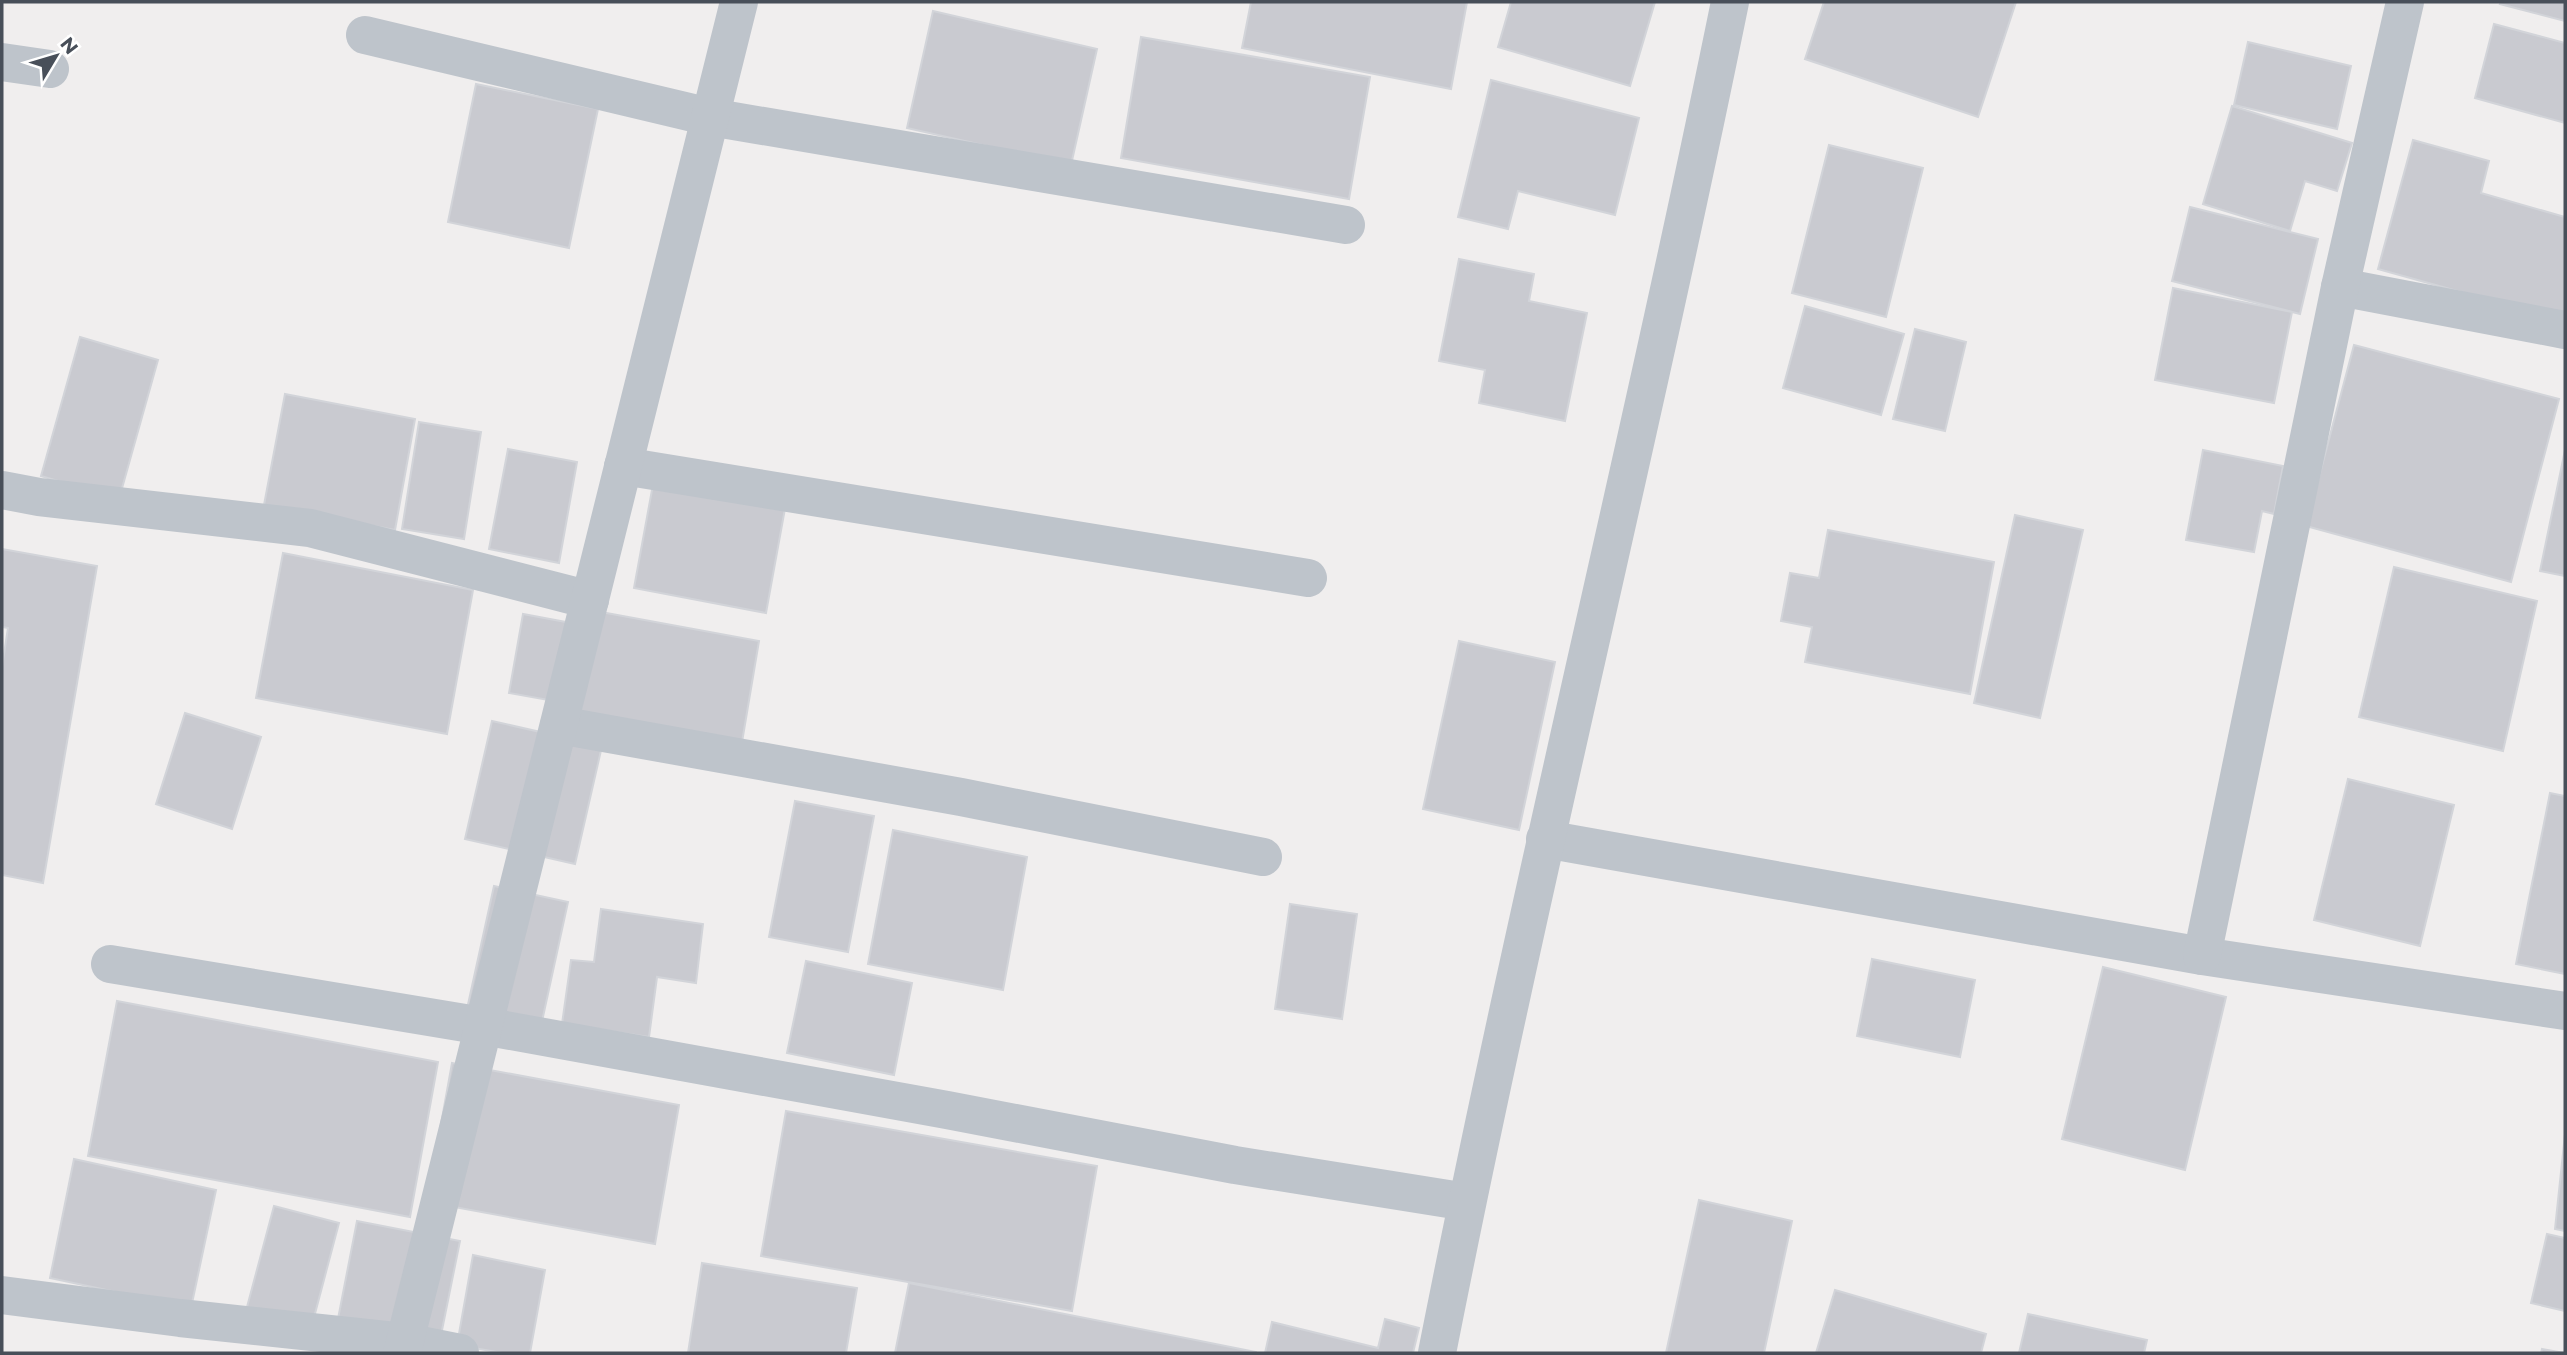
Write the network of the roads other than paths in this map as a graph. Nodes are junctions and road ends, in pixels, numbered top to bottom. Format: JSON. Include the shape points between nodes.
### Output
{"nodes":[{"id":1,"x":739,"y":2,"type":"edge"},
{"id":2,"x":1730,"y":2,"type":"edge"},
{"id":3,"x":2405,"y":2,"type":"edge"},
{"id":4,"x":365,"y":35,"type":"dead end"},
{"id":5,"x":2,"y":62,"type":"edge"},
{"id":6,"x":50,"y":69,"type":"dead end"},
{"id":7,"x":710,"y":117,"type":"junction"},
{"id":8,"x":1346,"y":225,"type":"dead end"},
{"id":9,"x":2340,"y":287,"type":"junction"},
{"id":10,"x":2565,"y":330,"type":"edge"},
{"id":11,"x":623,"y":466,"type":"junction"},
{"id":12,"x":2,"y":490,"type":"edge"},
{"id":13,"x":1308,"y":578,"type":"dead end"},
{"id":14,"x":590,"y":600,"type":"junction"},
{"id":15,"x":559,"y":725,"type":"junction"},
{"id":16,"x":1545,"y":839,"type":"junction"},
{"id":17,"x":1263,"y":857,"type":"dead end"},
{"id":18,"x":2202,"y":956,"type":"junction"},
{"id":19,"x":110,"y":964,"type":"dead end"},
{"id":20,"x":2565,"y":1010,"type":"edge"},
{"id":21,"x":484,"y":1026,"type":"junction"},
{"id":22,"x":1467,"y":1202,"type":"junction"},
{"id":23,"x":2,"y":1295,"type":"edge"},
{"id":24,"x":403,"y":1348,"type":"edge"},
{"id":25,"x":460,"y":1353,"type":"edge"},
{"id":26,"x":1437,"y":1353,"type":"edge"}],
"edges":[{"from":1,"to":7,"type":"street"},
{"from":2,"to":16,"type":"street"},
{"from":3,"to":9,"type":"street"},
{"from":4,"to":7,"type":"street"},
{"from":5,"to":6,"type":"street"},
{"from":7,"to":8,"type":"street"},
{"from":7,"to":11,"type":"street"},
{"from":9,"to":10,"type":"street"},
{"from":9,"to":18,"type":"street"},
{"from":11,"to":13,"type":"street"},
{"from":11,"to":14,"type":"street"},
{"from":12,"to":14,"type":"street","via":[[310,528]]},
{"from":14,"to":15,"type":"street"},
{"from":15,"to":17,"type":"street"},
{"from":15,"to":21,"type":"street"},
{"from":16,"to":18,"type":"street"},
{"from":16,"to":22,"type":"street"},
{"from":18,"to":20,"type":"street"},
{"from":19,"to":21,"type":"street"},
{"from":21,"to":22,"type":"street","via":[[1235,1165]]},
{"from":21,"to":24,"type":"street"},
{"from":22,"to":26,"type":"street"},
{"from":23,"to":24,"type":"street"},
{"from":24,"to":25,"type":"street"}]}
